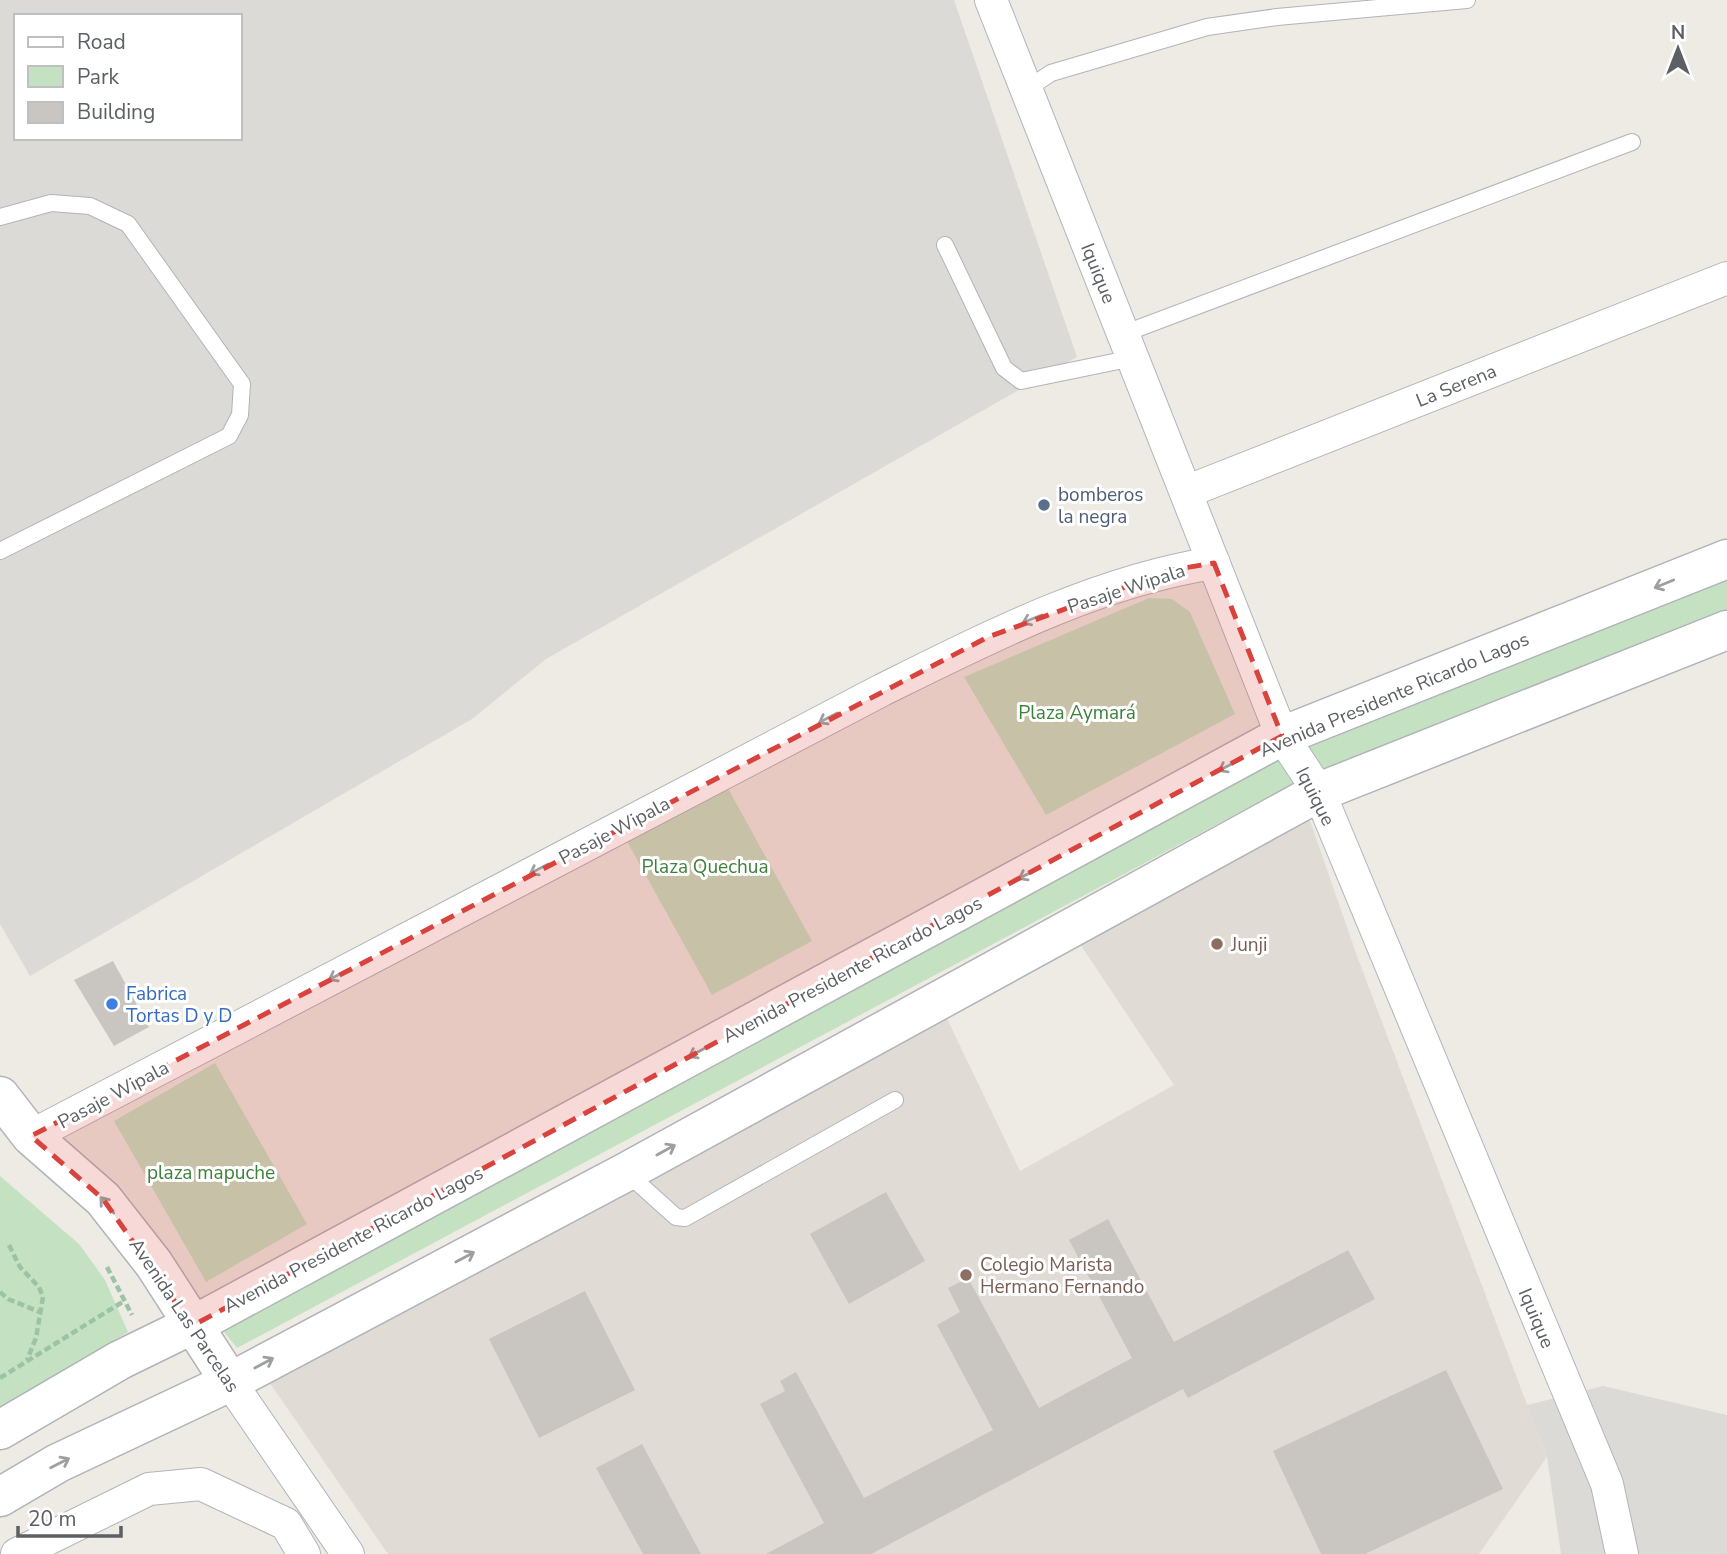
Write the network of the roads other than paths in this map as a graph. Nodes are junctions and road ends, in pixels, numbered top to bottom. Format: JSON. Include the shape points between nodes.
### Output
{"nodes":[{"id":1,"x":992,"y":0,"type":"edge"},
{"id":2,"x":1467,"y":0,"type":"edge"},
{"id":3,"x":1027,"y":89,"type":"junction"},
{"id":4,"x":1632,"y":142,"type":"dead end"},
{"id":5,"x":0,"y":217,"type":"edge"},
{"id":6,"x":945,"y":245,"type":"dead end"},
{"id":7,"x":1727,"y":278,"type":"edge"},
{"id":8,"x":1128,"y":346,"type":"junction"},
{"id":9,"x":1186,"y":492,"type":"junction"},
{"id":10,"x":0,"y":551,"type":"edge"},
{"id":11,"x":1727,"y":559,"type":"edge"},
{"id":12,"x":1214,"y":563,"type":"junction"},
{"id":13,"x":1727,"y":630,"type":"edge"},
{"id":14,"x":1282,"y":736,"type":"junction"},
{"id":15,"x":1319,"y":792,"type":"junction"},
{"id":16,"x":0,"y":1096,"type":"edge"},
{"id":17,"x":895,"y":1100,"type":"dead end"},
{"id":18,"x":31,"y":1136,"type":"junction"},
{"id":19,"x":626,"y":1172,"type":"junction"},
{"id":20,"x":192,"y":1326,"type":"junction"},
{"id":21,"x":230,"y":1382,"type":"junction"},
{"id":22,"x":0,"y":1430,"type":"edge"},
{"id":23,"x":0,"y":1497,"type":"edge"},
{"id":24,"x":18,"y":1554,"type":"edge"},
{"id":25,"x":304,"y":1554,"type":"edge"},
{"id":26,"x":348,"y":1554,"type":"edge"},
{"id":27,"x":1622,"y":1554,"type":"edge"}],
"edges":[{"from":1,"to":3,"type":"street","name":"Iquique"},
{"from":2,"to":3,"type":"lane","via":[[1208,27],[1051,73]]},
{"from":3,"to":8,"type":"street","name":"Iquique"},
{"from":4,"to":8,"type":"lane"},
{"from":5,"to":10,"type":"lane","via":[[51,203],[90,206],[128,224],[242,384],[240,415],[229,436]]},
{"from":6,"to":8,"type":"lane","via":[[1004,368],[1021,381]]},
{"from":7,"to":9,"type":"street","name":"La Serena"},
{"from":8,"to":9,"type":"street","name":"Iquique"},
{"from":9,"to":12,"type":"street","name":"Iquique"},
{"from":11,"to":14,"type":"street","name":"Avenida Presidente Ricardo Lagos","one_way":true},
{"from":12,"to":14,"type":"street","name":"Iquique"},
{"from":12,"to":18,"type":"street","name":"Pasaje Wipala","one_way":true,"via":[[1172,569],[988,637]]},
{"from":13,"to":15,"type":"street"},
{"from":14,"to":15,"type":"street","name":"Iquique"},
{"from":14,"to":20,"type":"street","name":"Avenida Presidente Ricardo Lagos","one_way":true},
{"from":19,"to":15,"type":"street","one_way":true},
{"from":15,"to":27,"type":"street","name":"Iquique","via":[[1607,1484]]},
{"from":16,"to":18,"type":"street","name":"Avenida Las Parcelas"},
{"from":17,"to":19,"type":"lane","via":[[685,1218],[676,1217]]},
{"from":20,"to":18,"type":"street","name":"Avenida Las Parcelas","one_way":true,"via":[[154,1264],[103,1199]]},
{"from":21,"to":19,"type":"street","one_way":true},
{"from":20,"to":21,"type":"street","name":"Avenida Las Parcelas"},
{"from":20,"to":22,"type":"street","name":"Avenida Presidente Ricardo Lagos","via":[[120,1360]]},
{"from":23,"to":21,"type":"street","one_way":true,"via":[[58,1463]]},
{"from":21,"to":26,"type":"street","name":"Avenida Las Parcelas"},
{"from":24,"to":25,"type":"street","via":[[149,1489],[201,1484],[286,1524]]}]}
